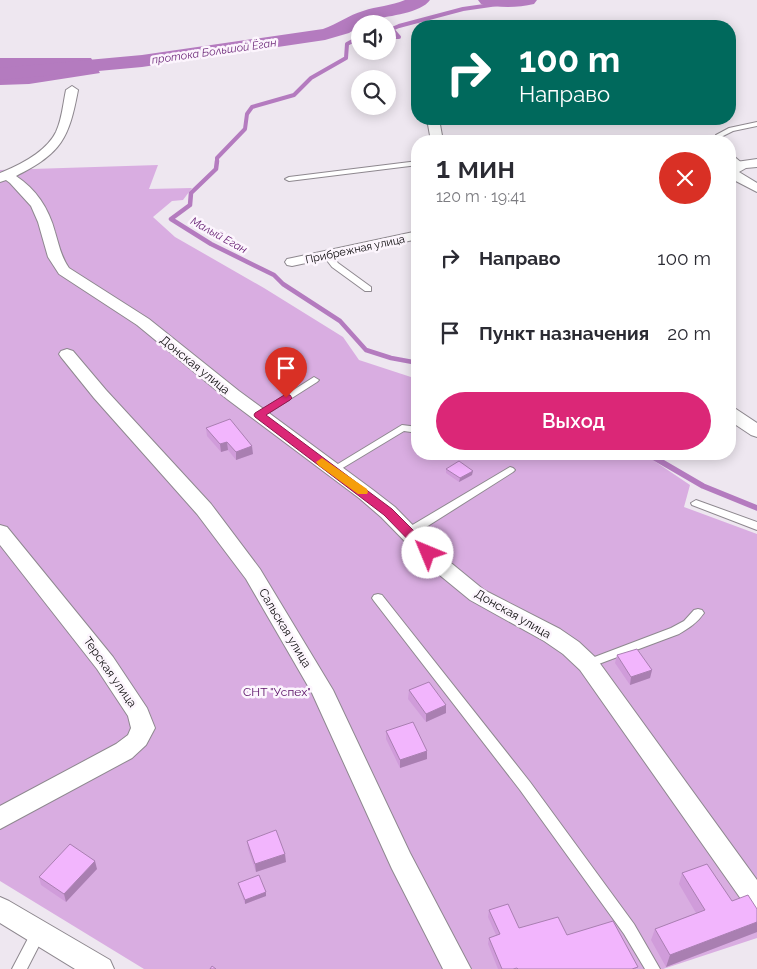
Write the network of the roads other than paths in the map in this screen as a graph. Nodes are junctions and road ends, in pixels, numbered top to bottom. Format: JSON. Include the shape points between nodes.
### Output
{"nodes":[{"id":1,"x":72,"y":90,"type":"dead end"},
{"id":2,"x":757,"y":124,"type":"edge"},
{"id":3,"x":720,"y":135,"type":"edge"},
{"id":4,"x":757,"y":162,"type":"edge"},
{"id":5,"x":411,"y":164,"type":"edge"},
{"id":6,"x":736,"y":168,"type":"edge"},
{"id":7,"x":736,"y":173,"type":"edge"},
{"id":8,"x":3,"y":177,"type":"edge"},
{"id":9,"x":289,"y":179,"type":"dead end"},
{"id":10,"x":757,"y":188,"type":"edge"},
{"id":11,"x":411,"y":236,"type":"edge"},
{"id":12,"x":326,"y":254,"type":"junction"},
{"id":13,"x":292,"y":262,"type":"dead end"},
{"id":14,"x":368,"y":289,"type":"dead end"},
{"id":15,"x":67,"y":354,"type":"dead end"},
{"id":16,"x":314,"y":380,"type":"dead end"},
{"id":17,"x":259,"y":415,"type":"junction"},
{"id":18,"x":736,"y":417,"type":"edge"},
{"id":19,"x":411,"y":429,"type":"edge"},
{"id":20,"x":757,"y":431,"type":"edge"},
{"id":21,"x":333,"y":470,"type":"junction"},
{"id":22,"x":510,"y":470,"type":"dead end"},
{"id":23,"x":696,"y":503,"type":"dead end"},
{"id":24,"x":757,"y":526,"type":"edge"},
{"id":25,"x":0,"y":532,"type":"edge"},
{"id":26,"x":408,"y":533,"type":"junction"},
{"id":27,"x":378,"y":598,"type":"dead end"},
{"id":28,"x":698,"y":613,"type":"dead end"},
{"id":29,"x":588,"y":664,"type":"junction"},
{"id":30,"x":0,"y":818,"type":"edge"},
{"id":31,"x":757,"y":901,"type":"edge"},
{"id":32,"x":0,"y":909,"type":"edge"},
{"id":33,"x":39,"y":932,"type":"junction"},
{"id":34,"x":97,"y":968,"type":"edge"},
{"id":35,"x":19,"y":969,"type":"edge"},
{"id":36,"x":457,"y":969,"type":"edge"},
{"id":37,"x":654,"y":969,"type":"edge"}],
"edges":[{"from":1,"to":8,"type":"street","via":[[62,134],[55,143],[27,165]]},
{"from":2,"to":3,"type":"lane"},
{"from":4,"to":6,"type":"street"},
{"from":5,"to":9,"type":"lane"},
{"from":7,"to":10,"type":"street","via":[[739,179]]},
{"from":8,"to":17,"type":"street","name":"Донская улица","via":[[28,191],[38,206],[56,263],[64,271],[143,322]]},
{"from":11,"to":12,"type":"street","name":"Прибрежная улица"},
{"from":12,"to":13,"type":"street","name":"Прибрежная улица"},
{"from":12,"to":14,"type":"lane","via":[[335,265]]},
{"from":15,"to":36,"type":"street","name":"Сальская улица","via":[[204,508],[253,574],[322,690],[401,861]]},
{"from":16,"to":17,"type":"lane"},
{"from":17,"to":21,"type":"street","name":"Донская улица"},
{"from":18,"to":20,"type":"street"},
{"from":19,"to":21,"type":"lane","via":[[402,428]]},
{"from":21,"to":26,"type":"street","name":"Донская улица","via":[[388,512]]},
{"from":22,"to":26,"type":"lane"},
{"from":23,"to":24,"type":"lane"},
{"from":25,"to":30,"type":"street","name":"Терская улица","via":[[91,644],[133,704],[144,728],[137,741],[124,751]]},
{"from":26,"to":29,"type":"street","name":"Донская улица","via":[[477,595],[552,635]]},
{"from":27,"to":37,"type":"lane","via":[[530,794],[629,929]]},
{"from":28,"to":29,"type":"lane","via":[[675,631]]},
{"from":29,"to":31,"type":"street","name":"Донская улица"},
{"from":32,"to":33,"type":"street"},
{"from":33,"to":34,"type":"street"},
{"from":33,"to":35,"type":"lane"}]}
